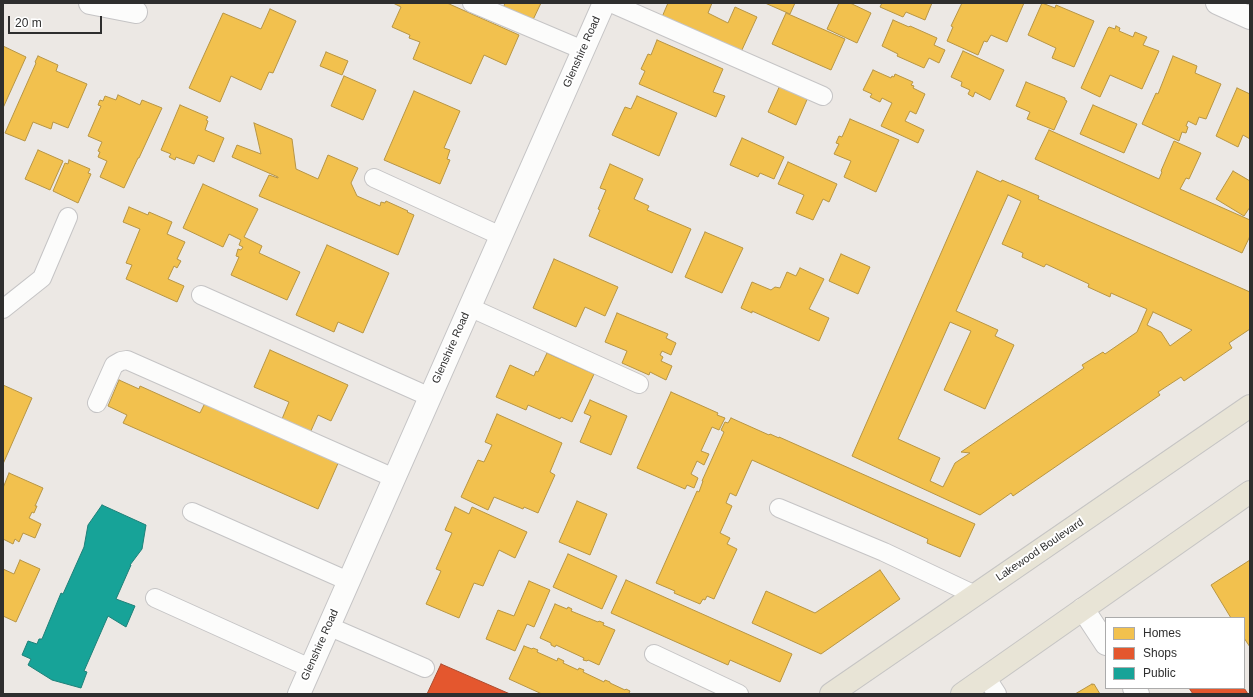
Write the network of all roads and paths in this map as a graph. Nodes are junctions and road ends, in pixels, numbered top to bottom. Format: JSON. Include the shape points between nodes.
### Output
{"nodes":[{"id":1,"x":90,"y":3,"type":"edge"},
{"id":2,"x":472,"y":3,"type":"edge"},
{"id":3,"x":604,"y":3,"type":"edge"},
{"id":4,"x":611,"y":3,"type":"edge"},
{"id":5,"x":1217,"y":3,"type":"edge"},
{"id":6,"x":136,"y":12,"type":"dead end"},
{"id":7,"x":1250,"y":18,"type":"edge"},
{"id":8,"x":583,"y":50,"type":"junction"},
{"id":9,"x":823,"y":96,"type":"dead end"},
{"id":10,"x":374,"y":178,"type":"dead end"},
{"id":11,"x":68,"y":217,"type":"dead end"},
{"id":12,"x":500,"y":236,"type":"junction"},
{"id":13,"x":201,"y":295,"type":"dead end"},
{"id":14,"x":469,"y":307,"type":"junction"},
{"id":15,"x":3,"y":309,"type":"edge"},
{"id":16,"x":639,"y":384,"type":"dead end"},
{"id":17,"x":430,"y":397,"type":"junction"},
{"id":18,"x":97,"y":404,"type":"dead end"},
{"id":19,"x":1250,"y":406,"type":"edge"},
{"id":20,"x":394,"y":478,"type":"junction"},
{"id":21,"x":1250,"y":492,"type":"edge"},
{"id":22,"x":779,"y":508,"type":"dead end"},
{"id":23,"x":192,"y":512,"type":"dead end"},
{"id":24,"x":348,"y":581,"type":"junction"},
{"id":25,"x":975,"y":594,"type":"junction"},
{"id":26,"x":155,"y":598,"type":"dead end"},
{"id":27,"x":1083,"y":608,"type":"junction"},
{"id":28,"x":328,"y":626,"type":"junction"},
{"id":29,"x":1105,"y":642,"type":"edge"},
{"id":30,"x":654,"y":654,"type":"dead end"},
{"id":31,"x":310,"y":668,"type":"junction"},
{"id":32,"x":425,"y":668,"type":"dead end"},
{"id":33,"x":992,"y":685,"type":"edge"},
{"id":34,"x":298,"y":694,"type":"edge"},
{"id":35,"x":739,"y":694,"type":"edge"},
{"id":36,"x":831,"y":694,"type":"edge"},
{"id":37,"x":962,"y":694,"type":"edge"}],
"edges":[{"from":1,"to":6,"type":"street"},
{"from":2,"to":8,"type":"lane"},
{"from":3,"to":8,"type":"street","name":"Glenshire Road"},
{"from":4,"to":9,"type":"lane"},
{"from":5,"to":7,"type":"street"},
{"from":8,"to":12,"type":"street","name":"Glenshire Road"},
{"from":10,"to":12,"type":"lane"},
{"from":11,"to":15,"type":"lane","via":[[42,278]]},
{"from":12,"to":14,"type":"street","name":"Glenshire Road"},
{"from":13,"to":17,"type":"lane"},
{"from":14,"to":16,"type":"lane"},
{"from":14,"to":17,"type":"street","name":"Glenshire Road"},
{"from":17,"to":20,"type":"street","name":"Glenshire Road"},
{"from":18,"to":20,"type":"lane","via":[[114,365],[127,360]]},
{"from":19,"to":25,"type":"main road","name":"Lakewood Boulevard"},
{"from":20,"to":24,"type":"street","name":"Glenshire Road"},
{"from":21,"to":27,"type":"main road"},
{"from":22,"to":25,"type":"lane"},
{"from":23,"to":24,"type":"lane"},
{"from":24,"to":28,"type":"street","name":"Glenshire Road"},
{"from":25,"to":36,"type":"main road","name":"Lakewood Boulevard"},
{"from":26,"to":31,"type":"lane"},
{"from":27,"to":29,"type":"street"},
{"from":27,"to":33,"type":"main road"},
{"from":28,"to":31,"type":"street","name":"Glenshire Road"},
{"from":28,"to":32,"type":"lane"},
{"from":30,"to":35,"type":"lane"},
{"from":31,"to":34,"type":"street","name":"Glenshire Road"},
{"from":33,"to":37,"type":"main road"}]}
